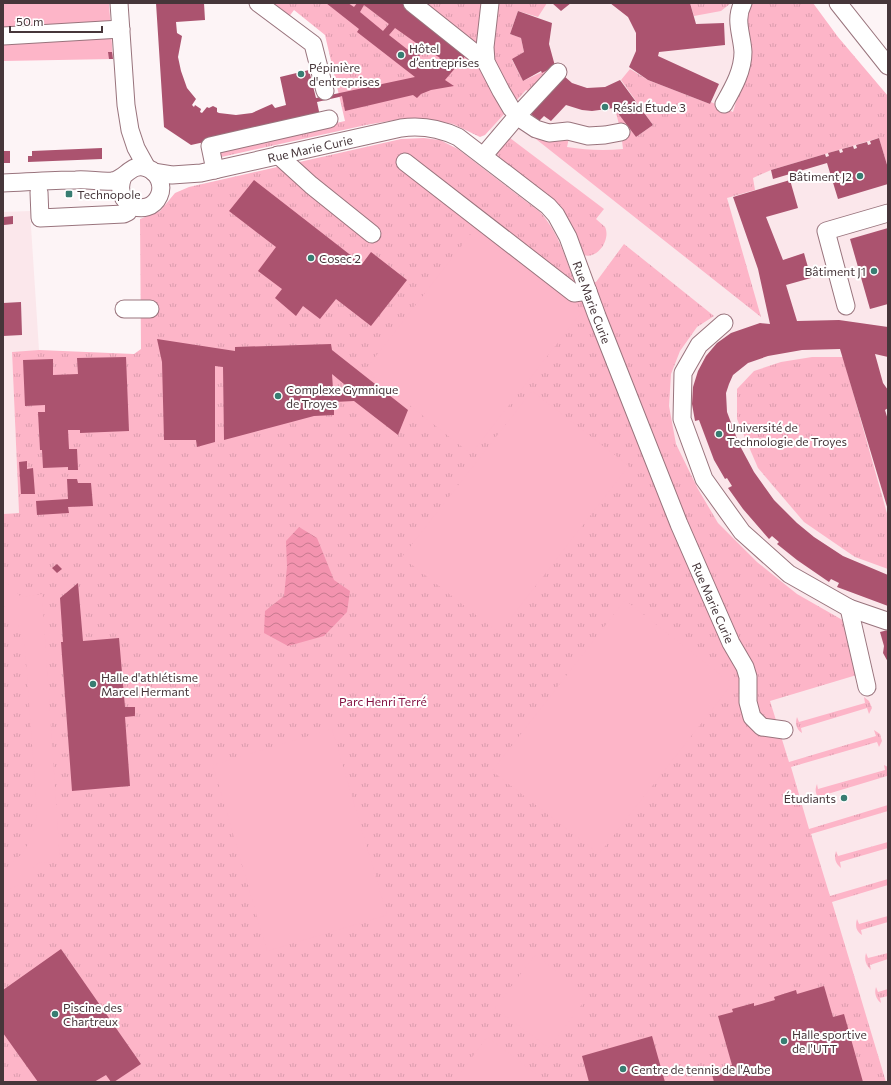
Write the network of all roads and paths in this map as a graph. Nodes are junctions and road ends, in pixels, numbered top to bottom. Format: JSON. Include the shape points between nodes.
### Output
{"nodes":[{"id":1,"x":119,"y":3,"type":"edge"},
{"id":2,"x":258,"y":3,"type":"edge"},
{"id":3,"x":412,"y":3,"type":"edge"},
{"id":4,"x":490,"y":3,"type":"edge"},
{"id":5,"x":743,"y":3,"type":"edge"},
{"id":6,"x":838,"y":3,"type":"edge"},
{"id":7,"x":121,"y":30,"type":"junction"},
{"id":8,"x":3,"y":36,"type":"edge"},
{"id":9,"x":486,"y":62,"type":"junction"},
{"id":10,"x":888,"y":66,"type":"edge"},
{"id":11,"x":558,"y":72,"type":"dead end"},
{"id":12,"x":325,"y":90,"type":"dead end"},
{"id":13,"x":724,"y":104,"type":"dead end"},
{"id":14,"x":126,"y":105,"type":"junction"},
{"id":15,"x":518,"y":114,"type":"junction"},
{"id":16,"x":329,"y":119,"type":"dead end"},
{"id":17,"x":622,"y":132,"type":"dead end"},
{"id":18,"x":278,"y":155,"type":"junction"},
{"id":19,"x":484,"y":155,"type":"junction"},
{"id":20,"x":406,"y":162,"type":"dead end"},
{"id":21,"x":150,"y":170,"type":"junction"},
{"id":22,"x":208,"y":171,"type":"junction"},
{"id":23,"x":124,"y":175,"type":"junction"},
{"id":24,"x":3,"y":183,"type":"edge"},
{"id":25,"x":38,"y":192,"type":"junction"},
{"id":26,"x":3,"y":194,"type":"edge"},
{"id":27,"x":159,"y":195,"type":"junction"},
{"id":28,"x":127,"y":201,"type":"junction"},
{"id":29,"x":888,"y":212,"type":"edge"},
{"id":30,"x":372,"y":234,"type":"dead end"},
{"id":31,"x":588,"y":291,"type":"junction"},
{"id":32,"x":846,"y":306,"type":"dead end"},
{"id":33,"x":124,"y":309,"type":"dead end"},
{"id":34,"x":150,"y":309,"type":"dead end"},
{"id":35,"x":724,"y":323,"type":"dead end"},
{"id":36,"x":849,"y":608,"type":"junction"},
{"id":37,"x":888,"y":622,"type":"edge"},
{"id":38,"x":867,"y":687,"type":"dead end"},
{"id":39,"x":784,"y":730,"type":"dead end"}],
"edges":[{"from":1,"to":7,"type":"street"},
{"from":2,"to":12,"type":"street","via":[[313,44]]},
{"from":3,"to":9,"type":"street"},
{"from":4,"to":9,"type":"street","via":[[485,47]]},
{"from":5,"to":13,"type":"street","via":[[737,19],[743,53],[740,69],[736,83]]},
{"from":6,"to":10,"type":"street"},
{"from":7,"to":8,"type":"street"},
{"from":7,"to":14,"type":"street"},
{"from":9,"to":15,"type":"street","via":[[501,91]]},
{"from":11,"to":15,"type":"street"},
{"from":14,"to":21,"type":"street","via":[[134,141]]},
{"from":14,"to":23,"type":"street"},
{"from":15,"to":17,"type":"street","via":[[530,126],[542,132],[568,131],[588,136]]},
{"from":15,"to":19,"type":"street"},
{"from":16,"to":22,"type":"street","via":[[210,146]]},
{"from":18,"to":19,"type":"street","name":"Rue Marie Curie","via":[[413,126],[446,132]]},
{"from":18,"to":22,"type":"street","name":"Rue Marie Curie"},
{"from":18,"to":30,"type":"street"},
{"from":19,"to":31,"type":"street","name":"Rue Marie Curie","via":[[556,215],[568,237]]},
{"from":20,"to":31,"type":"street","via":[[574,293]]},
{"from":21,"to":22,"type":"street","name":"Rue Marie Curie","via":[[172,175]]},
{"from":21,"to":23,"type":"street","via":[[136,167]]},
{"from":21,"to":27,"type":"street","via":[[160,182]]},
{"from":22,"to":27,"type":"street","name":"Rue Marie Curie"},
{"from":23,"to":24,"type":"street","via":[[112,181],[77,179]]},
{"from":23,"to":28,"type":"street","via":[[120,187]]},
{"from":25,"to":26,"type":"street"},
{"from":25,"to":28,"type":"street","via":[[106,191]]},
{"from":25,"to":28,"type":"street","via":[[40,218],[124,214],[128,212]]},
{"from":27,"to":28,"type":"street","via":[[151,205],[138,208]]},
{"from":29,"to":32,"type":"street","via":[[826,231]]},
{"from":31,"to":39,"type":"street","name":"Rue Marie Curie","via":[[697,567],[731,643],[745,667],[752,717],[762,727]]},
{"from":33,"to":34,"type":"street"},
{"from":35,"to":36,"type":"street","via":[[699,345],[683,373],[682,419],[704,479],[742,532],[789,574]]},
{"from":36,"to":37,"type":"street"},
{"from":36,"to":38,"type":"street"}]}
